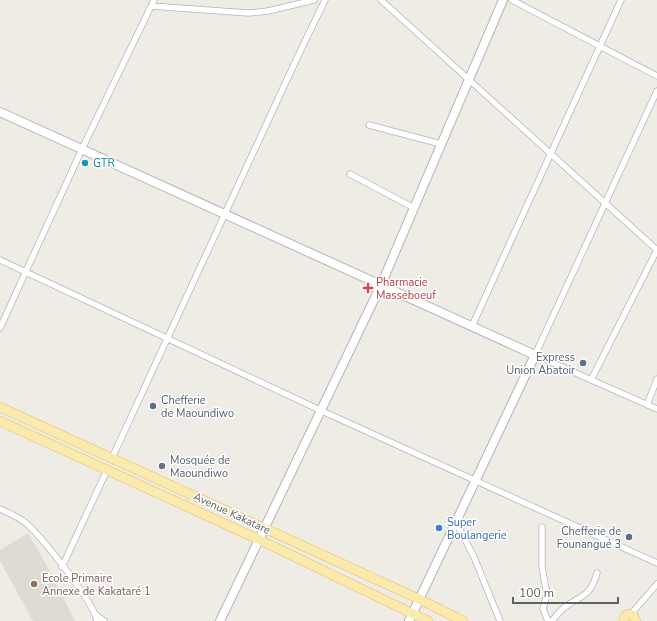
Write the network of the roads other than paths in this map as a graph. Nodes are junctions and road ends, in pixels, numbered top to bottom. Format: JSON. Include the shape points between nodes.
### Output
{"nodes":[{"id":1,"x":154,"y":0,"type":"edge"},
{"id":2,"x":314,"y":0,"type":"edge"},
{"id":3,"x":326,"y":0,"type":"edge"},
{"id":4,"x":381,"y":0,"type":"edge"},
{"id":5,"x":504,"y":0,"type":"edge"},
{"id":6,"x":512,"y":0,"type":"edge"},
{"id":7,"x":621,"y":0,"type":"edge"},
{"id":8,"x":151,"y":6,"type":"junction"},
{"id":9,"x":600,"y":45,"type":"junction"},
{"id":10,"x":657,"y":76,"type":"edge"},
{"id":11,"x":468,"y":80,"type":"junction"},
{"id":12,"x":657,"y":91,"type":"edge"},
{"id":13,"x":0,"y":112,"type":"edge"},
{"id":14,"x":369,"y":125,"type":"dead end"},
{"id":15,"x":441,"y":144,"type":"junction"},
{"id":16,"x":82,"y":149,"type":"junction"},
{"id":17,"x":550,"y":153,"type":"junction"},
{"id":18,"x":350,"y":174,"type":"dead end"},
{"id":19,"x":604,"y":203,"type":"junction"},
{"id":20,"x":414,"y":208,"type":"junction"},
{"id":21,"x":224,"y":214,"type":"junction"},
{"id":22,"x":657,"y":250,"type":"edge"},
{"id":23,"x":0,"y":260,"type":"edge"},
{"id":24,"x":26,"y":272,"type":"junction"},
{"id":25,"x":381,"y":285,"type":"junction"},
{"id":26,"x":472,"y":326,"type":"junction"},
{"id":27,"x":0,"y":328,"type":"edge"},
{"id":28,"x":168,"y":339,"type":"junction"},
{"id":29,"x":535,"y":354,"type":"junction"},
{"id":30,"x":657,"y":379,"type":"edge"},
{"id":31,"x":591,"y":380,"type":"junction"},
{"id":32,"x":647,"y":405,"type":"junction"},
{"id":33,"x":0,"y":407,"type":"edge"},
{"id":34,"x":657,"y":409,"type":"edge"},
{"id":35,"x":322,"y":411,"type":"junction"},
{"id":36,"x":0,"y":421,"type":"edge"},
{"id":37,"x":112,"y":458,"type":"junction"},
{"id":38,"x":107,"y":470,"type":"junction"},
{"id":39,"x":476,"y":480,"type":"junction"},
{"id":40,"x":0,"y":509,"type":"edge"},
{"id":41,"x":456,"y":522,"type":"junction"},
{"id":42,"x":542,"y":527,"type":"dead end"},
{"id":43,"x":265,"y":528,"type":"junction"},
{"id":44,"x":260,"y":540,"type":"junction"},
{"id":45,"x":657,"y":563,"type":"edge"},
{"id":46,"x":62,"y":567,"type":"junction"},
{"id":47,"x":597,"y":574,"type":"dead end"},
{"id":48,"x":657,"y":584,"type":"edge"},
{"id":49,"x":419,"y":599,"type":"junction"},
{"id":50,"x":411,"y":617,"type":"edge"},
{"id":51,"x":96,"y":618,"type":"edge"},
{"id":52,"x":634,"y":618,"type":"edge"},
{"id":53,"x":104,"y":621,"type":"edge"},
{"id":54,"x":220,"y":621,"type":"edge"},
{"id":55,"x":428,"y":621,"type":"edge"},
{"id":56,"x":463,"y":621,"type":"edge"},
{"id":57,"x":500,"y":621,"type":"edge"},
{"id":58,"x":548,"y":621,"type":"edge"},
{"id":59,"x":552,"y":621,"type":"edge"},
{"id":60,"x":623,"y":621,"type":"edge"}],
"edges":[{"from":1,"to":8,"type":"street"},
{"from":2,"to":8,"type":"street","via":[[248,13]]},
{"from":3,"to":21,"type":"street"},
{"from":4,"to":11,"type":"street"},
{"from":5,"to":11,"type":"main road"},
{"from":6,"to":9,"type":"street"},
{"from":7,"to":9,"type":"street"},
{"from":8,"to":16,"type":"street"},
{"from":9,"to":10,"type":"street"},
{"from":9,"to":17,"type":"street"},
{"from":11,"to":15,"type":"main road"},
{"from":11,"to":17,"type":"street"},
{"from":12,"to":19,"type":"street"},
{"from":13,"to":16,"type":"main road"},
{"from":14,"to":15,"type":"street"},
{"from":15,"to":20,"type":"main road"},
{"from":16,"to":21,"type":"main road"},
{"from":16,"to":24,"type":"street"},
{"from":17,"to":19,"type":"street"},
{"from":17,"to":26,"type":"street"},
{"from":18,"to":20,"type":"street"},
{"from":19,"to":22,"type":"street"},
{"from":19,"to":29,"type":"street"},
{"from":20,"to":25,"type":"main road"},
{"from":21,"to":25,"type":"main road"},
{"from":21,"to":28,"type":"street"},
{"from":22,"to":31,"type":"street"},
{"from":23,"to":24,"type":"street"},
{"from":24,"to":27,"type":"street"},
{"from":24,"to":28,"type":"street"},
{"from":25,"to":26,"type":"main road"},
{"from":25,"to":35,"type":"main road"},
{"from":26,"to":29,"type":"main road"},
{"from":28,"to":35,"type":"street"},
{"from":28,"to":37,"type":"street"},
{"from":29,"to":31,"type":"street"},
{"from":29,"to":39,"type":"main road"},
{"from":30,"to":32,"type":"street"},
{"from":31,"to":32,"type":"street"},
{"from":32,"to":34,"type":"street"},
{"from":33,"to":37,"type":"main road","name":"Avenue Kakatare"},
{"from":35,"to":39,"type":"street"},
{"from":35,"to":43,"type":"main road"},
{"from":36,"to":38,"type":"main road","name":"Avenue Kakatare"},
{"from":37,"to":43,"type":"main road","name":"Avenue Kakatare"},
{"from":38,"to":44,"type":"main road","name":"Avenue Kakatare"},
{"from":38,"to":46,"type":"street"},
{"from":39,"to":41,"type":"main road"},
{"from":39,"to":45,"type":"street"},
{"from":40,"to":46,"type":"street","via":[[26,523]]},
{"from":41,"to":49,"type":"main road"},
{"from":41,"to":57,"type":"street","via":[[474,557]]},
{"from":42,"to":58,"type":"street","via":[[542,567],[547,594],[543,609]]},
{"from":43,"to":44,"type":"main road"},
{"from":43,"to":49,"type":"main road","name":"Avenue Kakatare"},
{"from":44,"to":50,"type":"main road","name":"Avenue Kakatare"},
{"from":44,"to":54,"type":"main road"},
{"from":46,"to":51,"type":"street","via":[[85,596]]},
{"from":47,"to":59,"type":"street","via":[[588,593],[564,608]]},
{"from":48,"to":52,"type":"street"},
{"from":49,"to":50,"type":"main road"},
{"from":49,"to":56,"type":"main road","name":"Avenue Kakatare"},
{"from":50,"to":55,"type":"main road","name":"Avenue Kakatare"},
{"from":51,"to":53,"type":"street"},
{"from":52,"to":60,"type":"main road","via":[[625,616]]}]}
